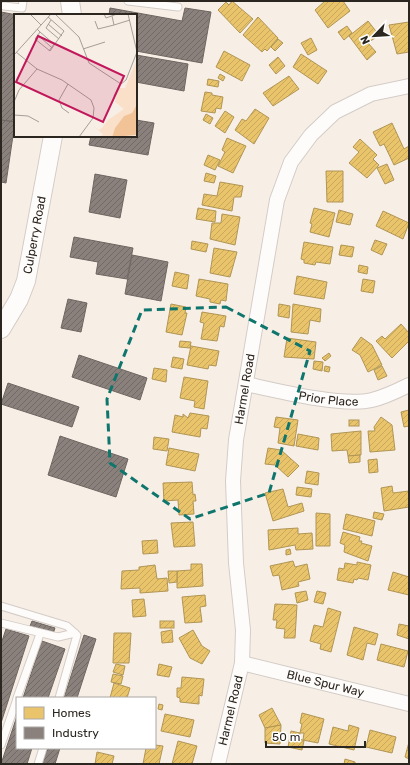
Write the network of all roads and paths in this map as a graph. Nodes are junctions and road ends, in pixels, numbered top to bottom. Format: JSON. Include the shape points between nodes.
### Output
{"nodes":[{"id":1,"x":23,"y":1,"type":"edge"},
{"id":2,"x":128,"y":1,"type":"edge"},
{"id":3,"x":4,"y":6,"type":"dead end"},
{"id":4,"x":178,"y":7,"type":"dead end"},
{"id":5,"x":409,"y":86,"type":"edge"},
{"id":6,"x":53,"y":137,"type":"edge"},
{"id":7,"x":1,"y":329,"type":"edge"},
{"id":8,"x":246,"y":384,"type":"junction"},
{"id":9,"x":409,"y":385,"type":"edge"},
{"id":10,"x":1,"y":606,"type":"edge"},
{"id":11,"x":1,"y":623,"type":"edge"},
{"id":12,"x":74,"y":633,"type":"junction"},
{"id":13,"x":40,"y":634,"type":"junction"},
{"id":14,"x":242,"y":663,"type":"junction"},
{"id":15,"x":17,"y":697,"type":"edge"},
{"id":16,"x":59,"y":697,"type":"edge"},
{"id":17,"x":16,"y":701,"type":"edge"},
{"id":18,"x":409,"y":704,"type":"edge"},
{"id":19,"x":1,"y":745,"type":"edge"},
{"id":20,"x":43,"y":749,"type":"edge"},
{"id":21,"x":38,"y":764,"type":"edge"},
{"id":22,"x":218,"y":764,"type":"edge"}],
"edges":[{"from":1,"to":3,"type":"lane","via":[[22,8]]},
{"from":2,"to":4,"type":"lane"},
{"from":5,"to":8,"type":"street","name":"Harmel Road","via":[[371,94],[335,112],[311,135],[291,162],[277,200]]},
{"from":6,"to":7,"type":"street","name":"Culperry Road","via":[[26,281],[19,299]]},
{"from":8,"to":9,"type":"street","name":"Prior Place","via":[[344,402],[372,400]]},
{"from":8,"to":14,"type":"street","name":"Harmel Road","via":[[236,440],[233,481],[236,563],[243,630]]},
{"from":10,"to":12,"type":"lane","via":[[67,626]]},
{"from":11,"to":13,"type":"lane"},
{"from":12,"to":13,"type":"lane","via":[[58,637]]},
{"from":12,"to":16,"type":"lane","via":[[77,635],[73,656]]},
{"from":13,"to":15,"type":"lane"},
{"from":14,"to":18,"type":"street","name":"Blue Spur Way"},
{"from":14,"to":22,"type":"street","name":"Harmel Road"},
{"from":17,"to":19,"type":"lane"},
{"from":20,"to":21,"type":"lane"}]}
